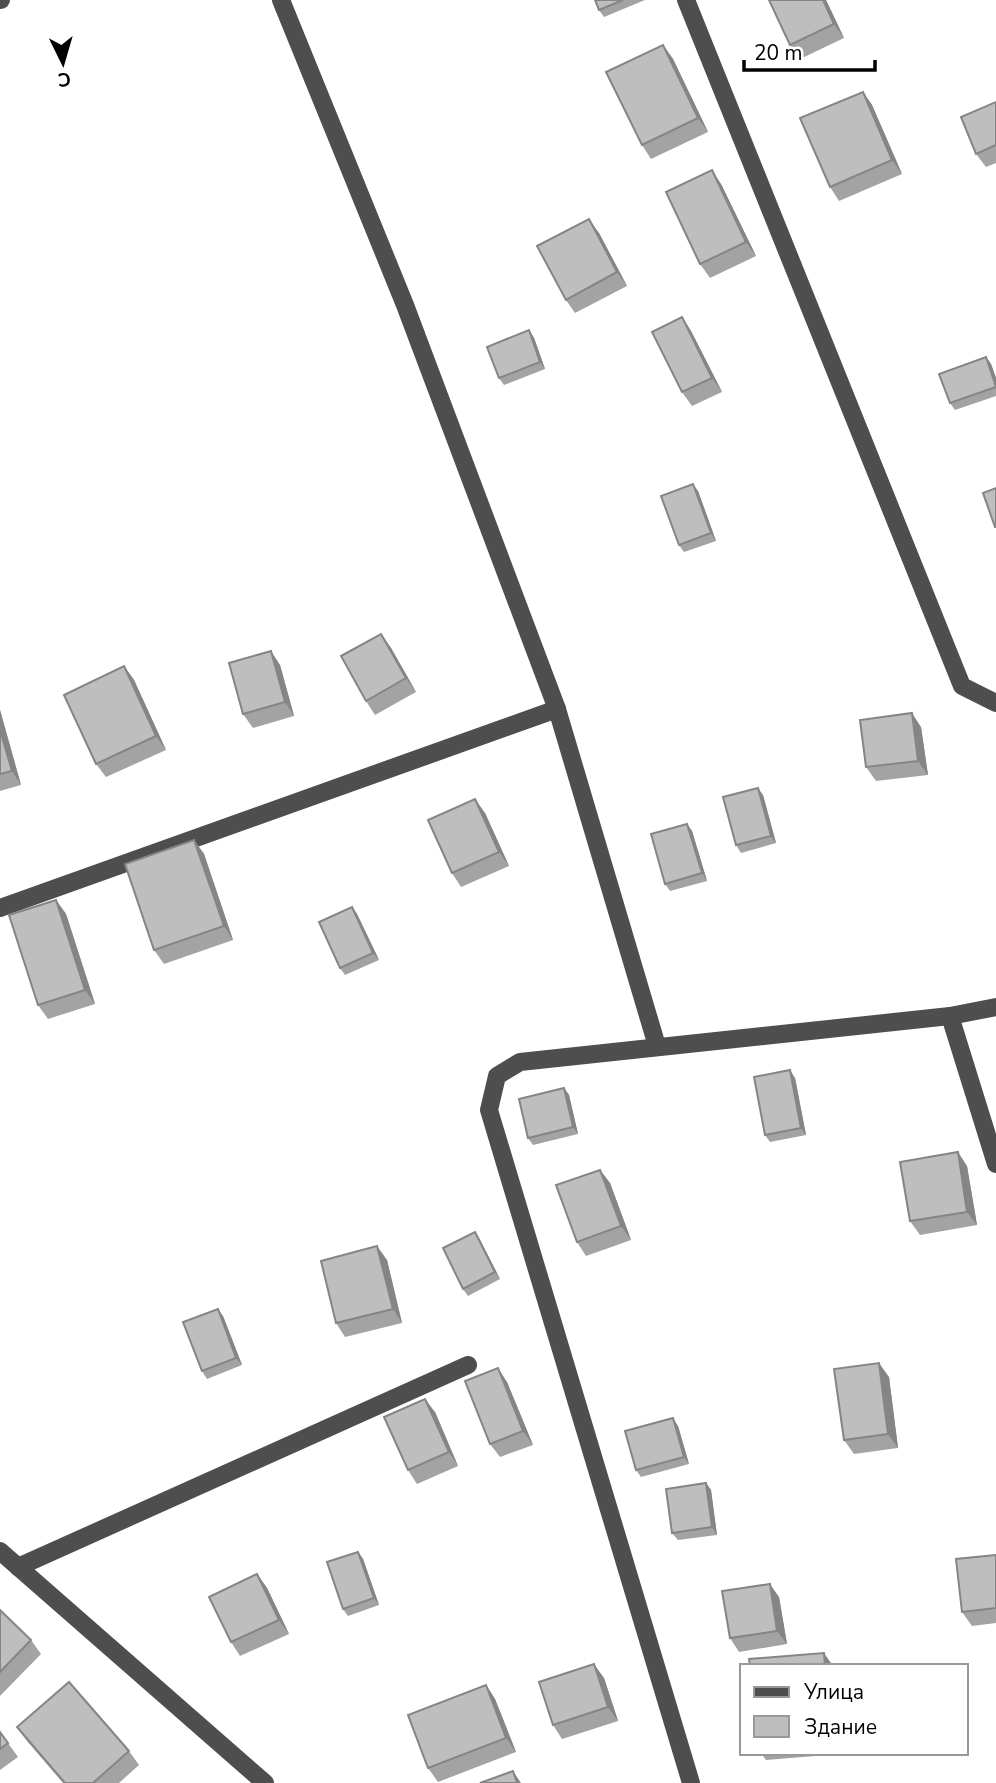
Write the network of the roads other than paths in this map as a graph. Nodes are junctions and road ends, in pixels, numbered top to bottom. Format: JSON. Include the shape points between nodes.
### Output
{"nodes":[{"id":1,"x":281,"y":0,"type":"edge"},
{"id":2,"x":687,"y":0,"type":"edge"},
{"id":3,"x":996,"y":703,"type":"edge"},
{"id":4,"x":557,"y":709,"type":"junction"},
{"id":5,"x":0,"y":908,"type":"edge"},
{"id":6,"x":996,"y":1007,"type":"edge"},
{"id":7,"x":950,"y":1016,"type":"junction"},
{"id":8,"x":657,"y":1046,"type":"junction"},
{"id":9,"x":996,"y":1164,"type":"edge"},
{"id":10,"x":468,"y":1365,"type":"dead end"},
{"id":11,"x":0,"y":1551,"type":"edge"},
{"id":12,"x":18,"y":1567,"type":"junction"},
{"id":13,"x":265,"y":1783,"type":"edge"},
{"id":14,"x":691,"y":1783,"type":"edge"}],
"edges":[{"from":1,"to":4,"type":"lane","via":[[405,305]]},
{"from":2,"to":3,"type":"lane","via":[[961,687]]},
{"from":4,"to":5,"type":"lane"},
{"from":4,"to":8,"type":"lane"},
{"from":6,"to":7,"type":"lane"},
{"from":7,"to":8,"type":"lane"},
{"from":7,"to":9,"type":"lane"},
{"from":8,"to":14,"type":"lane","via":[[520,1062],[497,1076],[489,1110]]},
{"from":10,"to":12,"type":"lane"},
{"from":11,"to":12,"type":"lane"},
{"from":12,"to":13,"type":"lane"}]}
